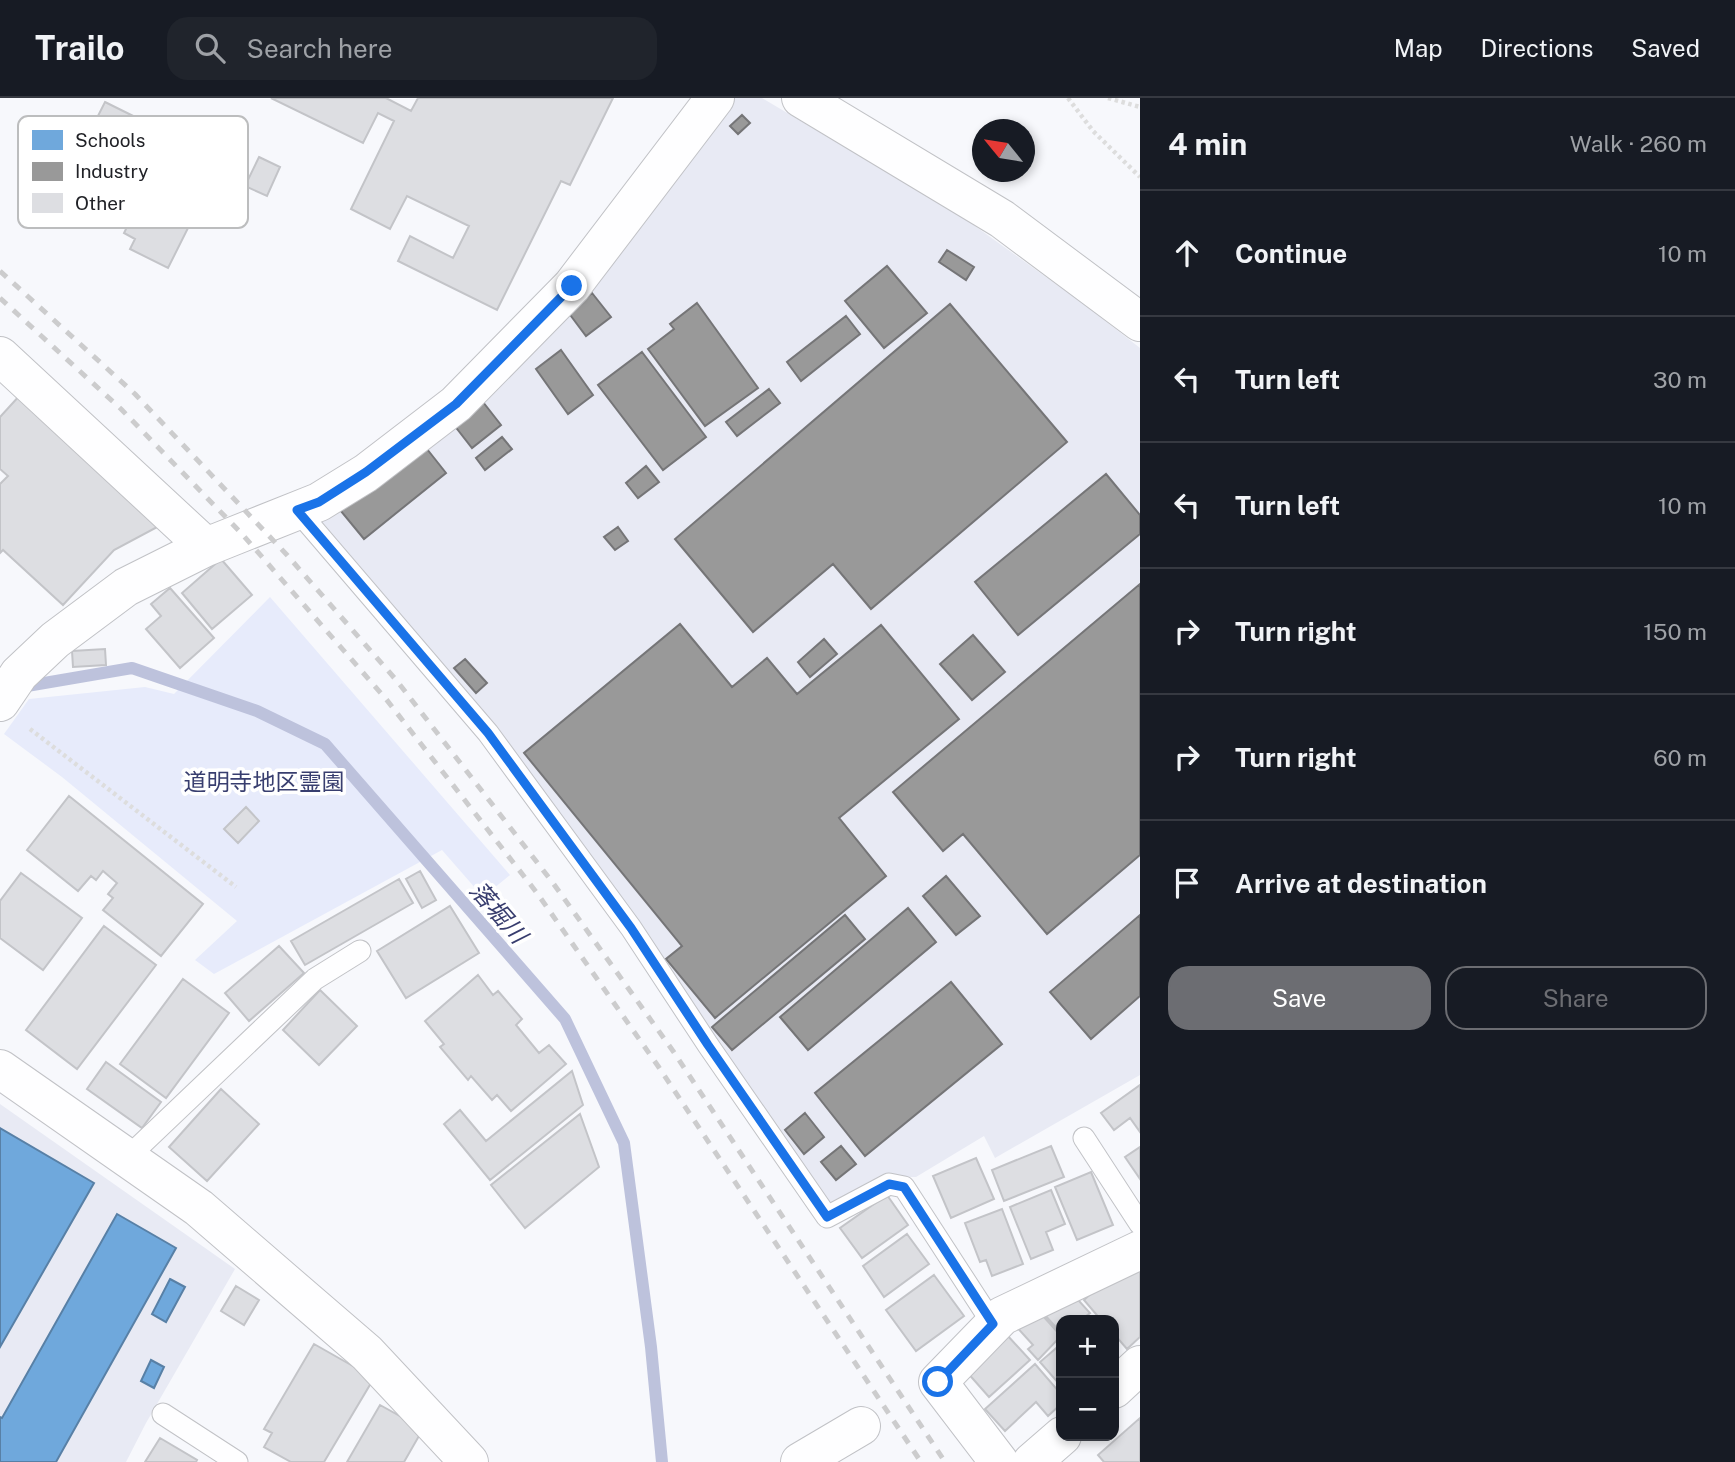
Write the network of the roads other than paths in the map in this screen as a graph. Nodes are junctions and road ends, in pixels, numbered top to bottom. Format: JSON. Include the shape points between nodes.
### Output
{"nodes":[{"id":1,"x":715,"y":98,"type":"edge"},
{"id":2,"x":801,"y":98,"type":"edge"},
{"id":3,"x":1140,"y":322,"type":"edge"},
{"id":4,"x":0,"y":356,"type":"edge"},
{"id":5,"x":297,"y":510,"type":"junction"},
{"id":6,"x":206,"y":547,"type":"junction"},
{"id":7,"x":11,"y":701,"type":"edge"},
{"id":8,"x":360,"y":951,"type":"dead end"},
{"id":9,"x":0,"y":1069,"type":"edge"},
{"id":10,"x":1084,"y":1138,"type":"dead end"},
{"id":11,"x":127,"y":1158,"type":"junction"},
{"id":12,"x":1140,"y":1224,"type":"edge"},
{"id":13,"x":1140,"y":1250,"type":"edge"},
{"id":14,"x":993,"y":1324,"type":"junction"},
{"id":15,"x":1140,"y":1365,"type":"edge"},
{"id":16,"x":1119,"y":1384,"type":"edge"},
{"id":17,"x":163,"y":1415,"type":"dead end"},
{"id":18,"x":862,"y":1426,"type":"dead end"},
{"id":19,"x":1056,"y":1441,"type":"edge"},
{"id":20,"x":237,"y":1462,"type":"edge"},
{"id":21,"x":469,"y":1462,"type":"edge"},
{"id":22,"x":800,"y":1462,"type":"edge"},
{"id":23,"x":999,"y":1462,"type":"edge"},
{"id":24,"x":1032,"y":1462,"type":"edge"}],
"edges":[{"from":1,"to":5,"type":"street","via":[[572,286],[456,404],[366,472],[319,502]]},
{"from":2,"to":3,"type":"street","via":[[1002,219]]},
{"from":4,"to":6,"type":"street"},
{"from":5,"to":6,"type":"street"},
{"from":5,"to":14,"type":"lane","via":[[488,733],[631,928],[827,1217],[889,1184],[904,1187]]},
{"from":6,"to":7,"type":"street","via":[[126,587],[55,640]]},
{"from":8,"to":11,"type":"lane","via":[[314,979]]},
{"from":9,"to":11,"type":"street"},
{"from":10,"to":12,"type":"lane"},
{"from":11,"to":21,"type":"street","via":[[198,1208],[367,1353]]},
{"from":13,"to":14,"type":"street"},
{"from":14,"to":23,"type":"street","via":[[938,1382]]},
{"from":15,"to":16,"type":"street"},
{"from":17,"to":20,"type":"lane"},
{"from":18,"to":22,"type":"street"},
{"from":19,"to":24,"type":"street"}]}
